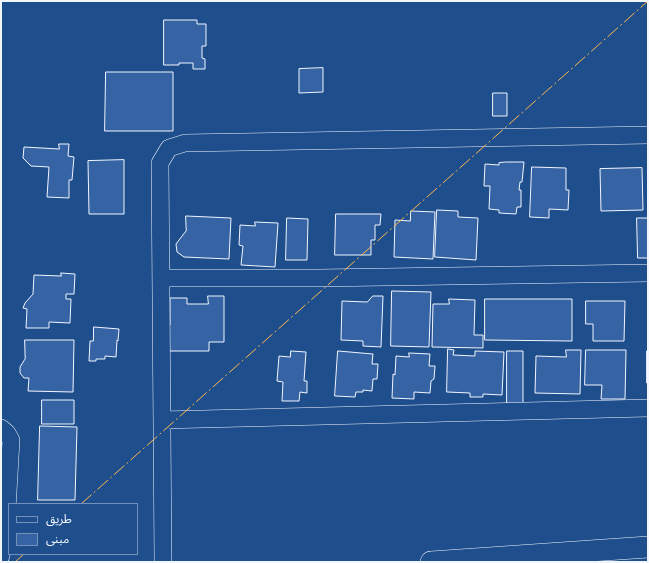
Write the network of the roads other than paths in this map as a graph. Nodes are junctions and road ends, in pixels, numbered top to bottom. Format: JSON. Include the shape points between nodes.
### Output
{"nodes":[{"id":1,"x":648,"y":135,"type":"edge"},
{"id":2,"x":648,"y":273,"type":"edge"},
{"id":3,"x":161,"y":278,"type":"junction"},
{"id":4,"x":648,"y":408,"type":"edge"},
{"id":5,"x":162,"y":420,"type":"junction"},
{"id":6,"x":1,"y":428,"type":"edge"},
{"id":7,"x":648,"y":547,"type":"edge"},
{"id":8,"x":1,"y":556,"type":"edge"},
{"id":9,"x":517,"y":559,"type":"edge"},
{"id":10,"x":163,"y":562,"type":"edge"},
{"id":11,"x":431,"y":562,"type":"edge"}],
"edges":[{"from":1,"to":3,"type":"street","via":[[185,143],[169,148],[160,163]]},
{"from":2,"to":3,"type":"street"},
{"from":3,"to":5,"type":"street"},
{"from":4,"to":5,"type":"street"},
{"from":5,"to":10,"type":"street"},
{"from":6,"to":8,"type":"street","via":[[11,440],[11,446]]},
{"from":7,"to":9,"type":"street"},
{"from":9,"to":11,"type":"street"}]}
